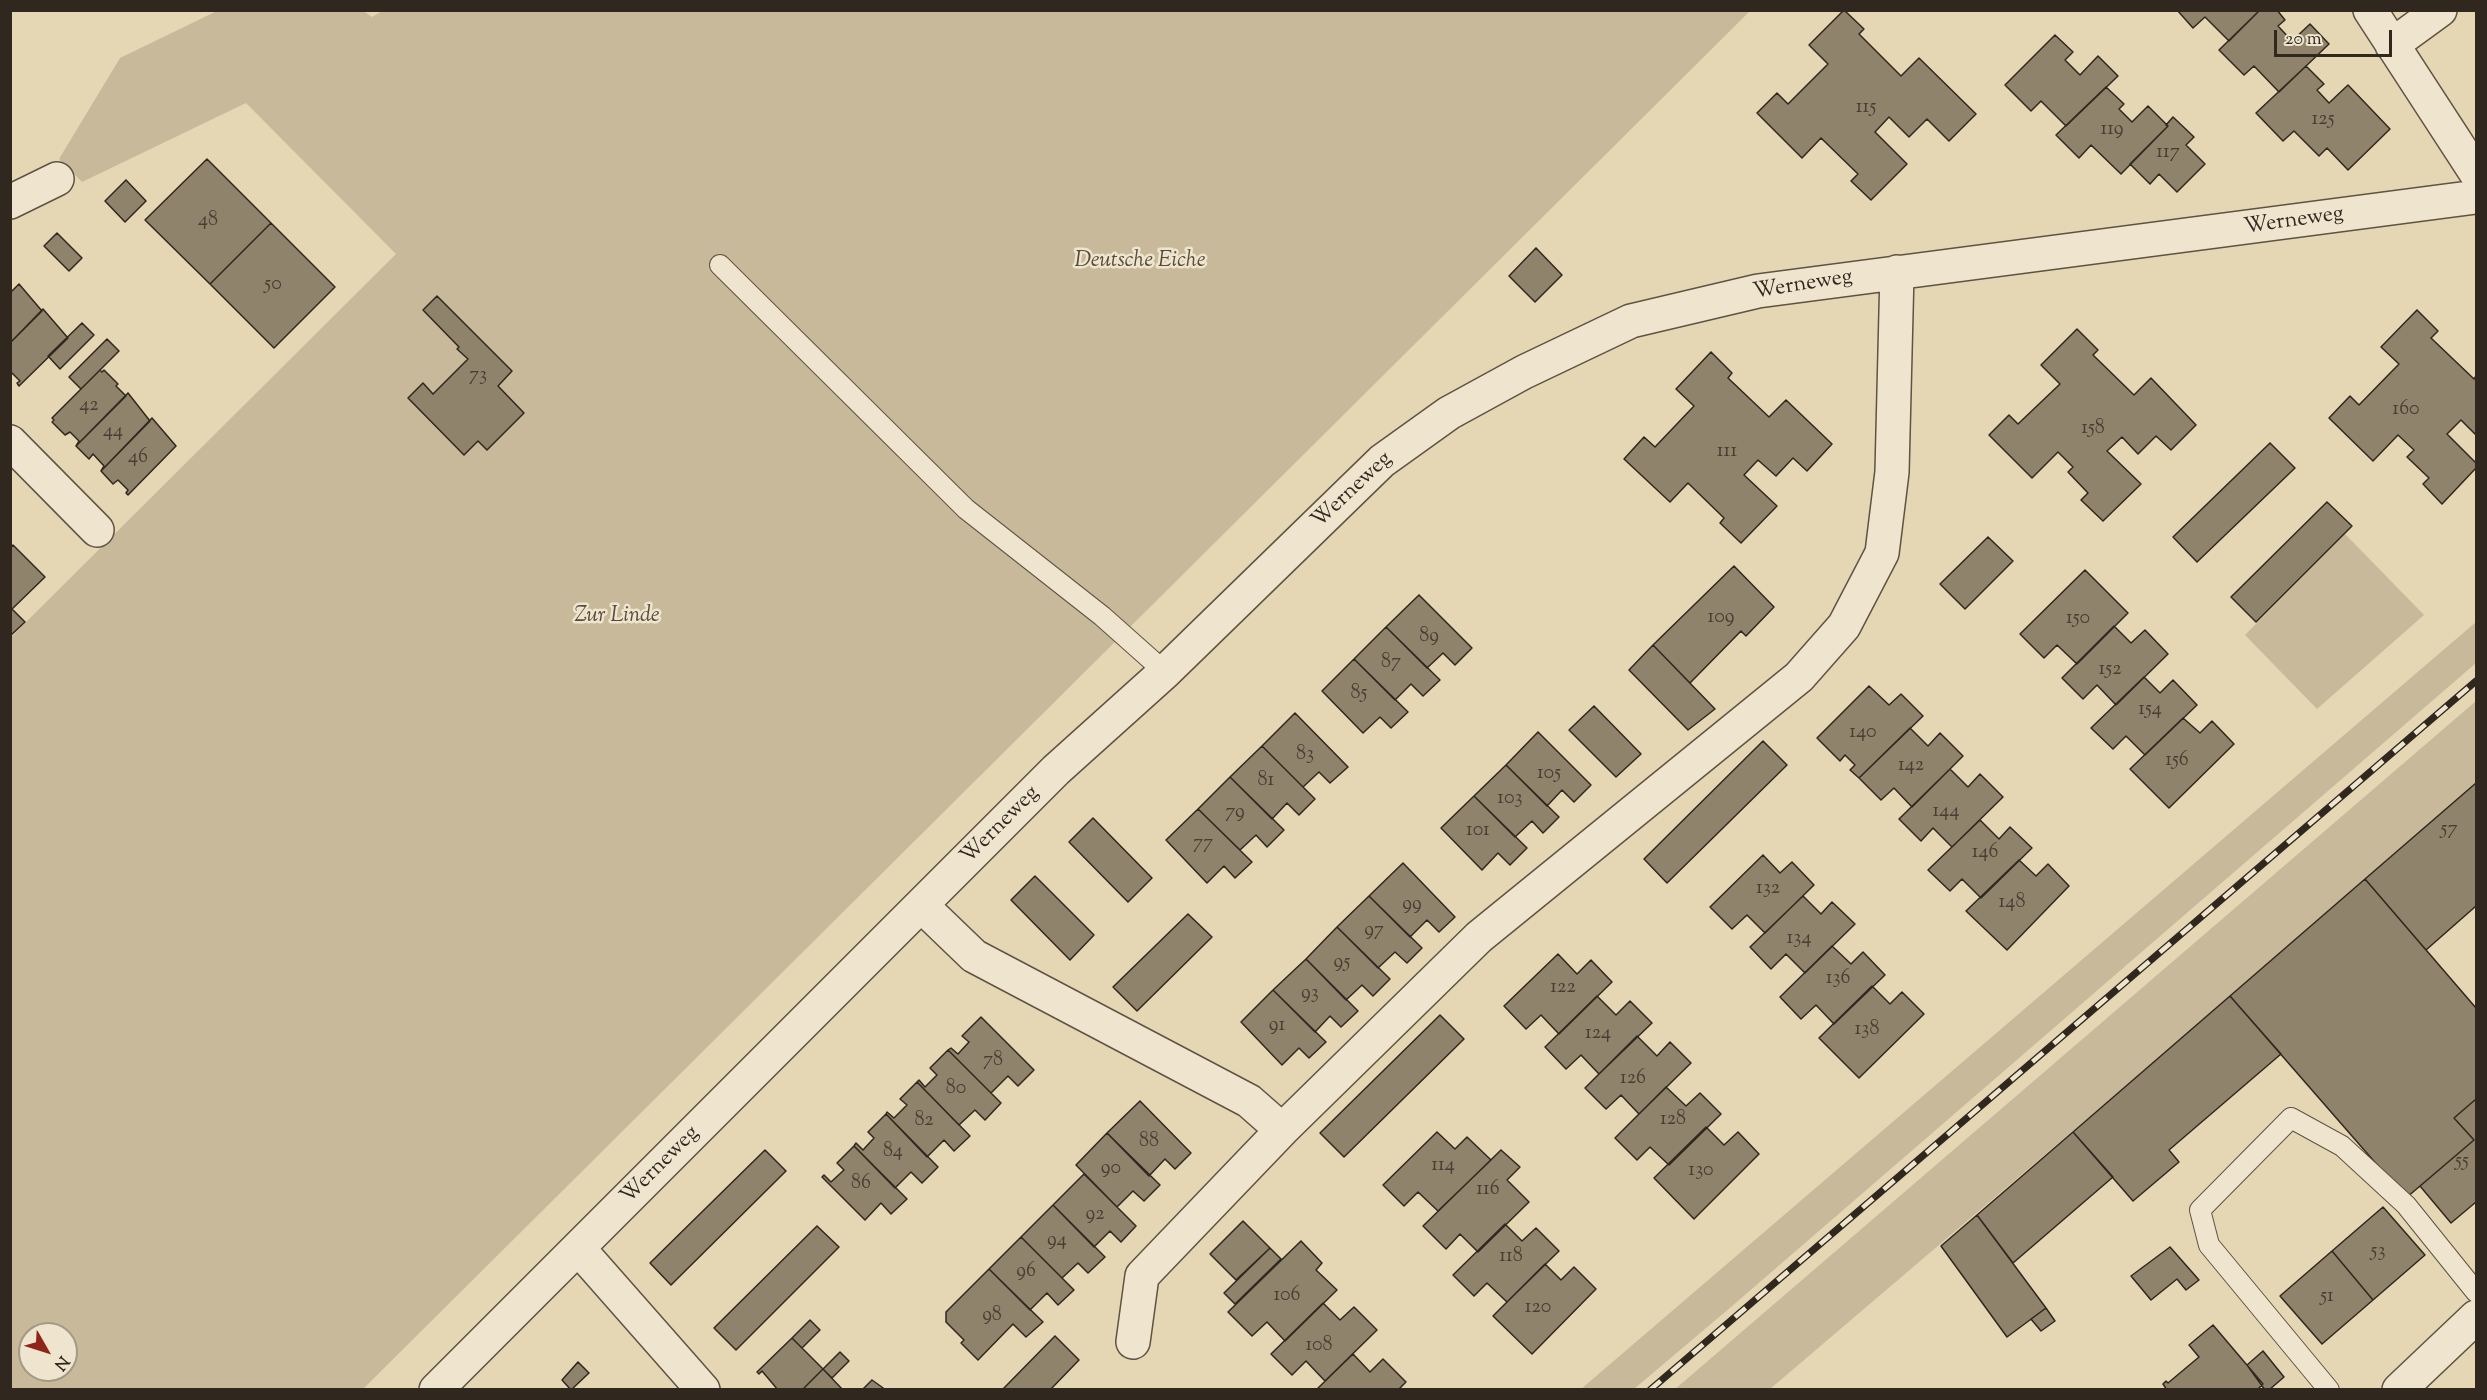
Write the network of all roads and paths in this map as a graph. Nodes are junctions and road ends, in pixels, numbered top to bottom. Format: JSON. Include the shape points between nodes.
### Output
{"nodes":[{"id":1,"x":2370,"y":10,"type":"edge"},
{"id":2,"x":2440,"y":10,"type":"edge"},
{"id":3,"x":2392,"y":45,"type":"junction"},
{"id":4,"x":2476,"y":173,"type":"edge"},
{"id":5,"x":57,"y":178,"type":"dead end"},
{"id":6,"x":2476,"y":197,"type":"edge"},
{"id":7,"x":10,"y":202,"type":"edge"},
{"id":8,"x":720,"y":265,"type":"dead end"},
{"id":9,"x":1897,"y":272,"type":"junction"},
{"id":10,"x":10,"y":442,"type":"edge"},
{"id":11,"x":97,"y":530,"type":"dead end"},
{"id":12,"x":1165,"y":672,"type":"junction"},
{"id":13,"x":922,"y":906,"type":"junction"},
{"id":14,"x":1282,"y":1130,"type":"junction"},
{"id":15,"x":578,"y":1248,"type":"junction"},
{"id":16,"x":2476,"y":1292,"type":"edge"},
{"id":17,"x":2476,"y":1317,"type":"edge"},
{"id":18,"x":1133,"y":1342,"type":"dead end"},
{"id":19,"x":436,"y":1389,"type":"edge"},
{"id":20,"x":703,"y":1389,"type":"edge"},
{"id":21,"x":2330,"y":1389,"type":"edge"},
{"id":22,"x":2400,"y":1389,"type":"edge"}],
"edges":[{"from":1,"to":3,"type":"street"},
{"from":2,"to":3,"type":"street"},
{"from":3,"to":4,"type":"street"},
{"from":5,"to":7,"type":"street"},
{"from":6,"to":9,"type":"street","name":"Werneweg"},
{"from":8,"to":12,"type":"lane","via":[[966,509],[1102,616]]},
{"from":9,"to":12,"type":"street","name":"Werneweg","via":[[1758,291],[1631,321],[1524,372],[1449,413],[1382,461]]},
{"from":9,"to":14,"type":"street","via":[[1892,472],[1882,553],[1844,626],[1799,677],[1479,937]]},
{"from":10,"to":11,"type":"street"},
{"from":12,"to":13,"type":"street","name":"Werneweg","via":[[1056,770]]},
{"from":13,"to":14,"type":"street","via":[[974,956],[1249,1101]]},
{"from":13,"to":15,"type":"street","name":"Werneweg"},
{"from":14,"to":18,"type":"street","via":[[1142,1276]]},
{"from":15,"to":19,"type":"street","name":"Werneweg"},
{"from":15,"to":20,"type":"street"},
{"from":16,"to":21,"type":"lane","via":[[2406,1205],[2342,1146],[2291,1118],[2200,1210],[2209,1245]]},
{"from":17,"to":22,"type":"street"}]}
